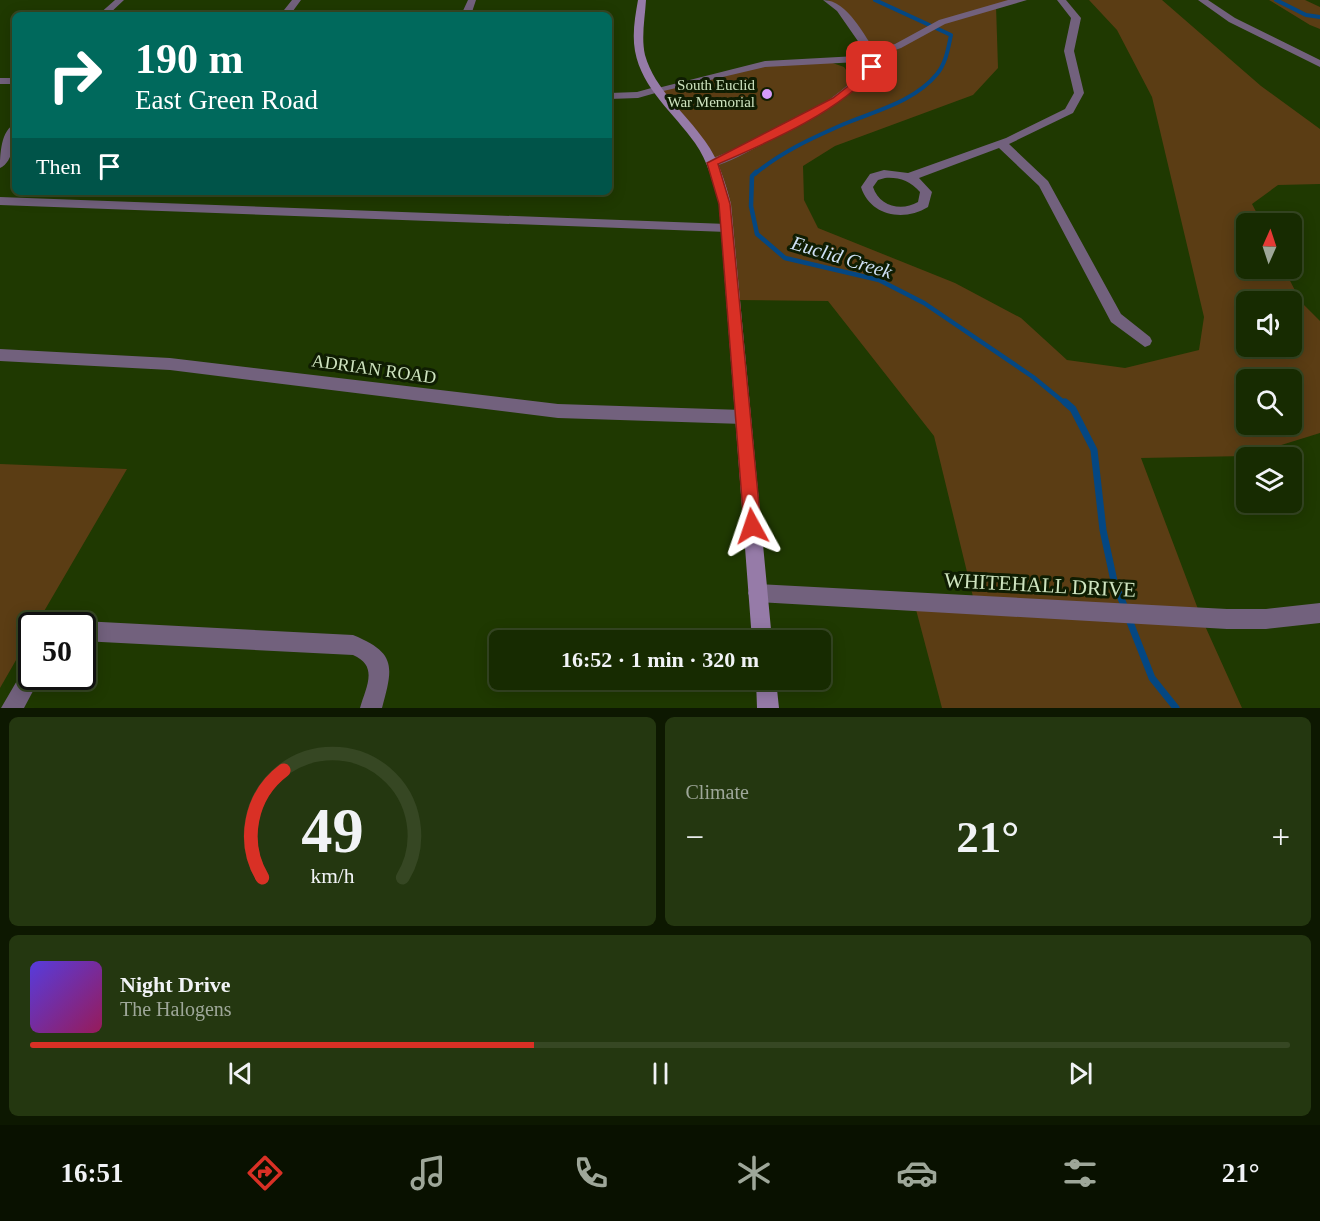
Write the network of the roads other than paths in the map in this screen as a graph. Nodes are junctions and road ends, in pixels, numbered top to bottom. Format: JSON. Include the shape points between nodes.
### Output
{"nodes":[{"id":1,"x":120,"y":0,"type":"edge"},
{"id":2,"x":297,"y":0,"type":"edge"},
{"id":3,"x":642,"y":0,"type":"edge"},
{"id":4,"x":827,"y":0,"type":"edge"},
{"id":5,"x":1023,"y":0,"type":"edge"},
{"id":6,"x":1061,"y":0,"type":"edge"},
{"id":7,"x":1202,"y":0,"type":"edge"},
{"id":8,"x":106,"y":12,"type":"edge"},
{"id":9,"x":287,"y":12,"type":"edge"},
{"id":10,"x":873,"y":55,"type":"junction"},
{"id":11,"x":827,"y":61,"type":"junction"},
{"id":12,"x":1320,"y":63,"type":"edge"},
{"id":13,"x":855,"y":86,"type":"junction"},
{"id":14,"x":655,"y":90,"type":"junction"},
{"id":15,"x":612,"y":96,"type":"edge"},
{"id":16,"x":12,"y":134,"type":"edge"},
{"id":17,"x":1002,"y":144,"type":"junction"},
{"id":18,"x":712,"y":163,"type":"junction"},
{"id":19,"x":0,"y":164,"type":"edge"},
{"id":20,"x":909,"y":177,"type":"junction"},
{"id":21,"x":0,"y":201,"type":"edge"},
{"id":22,"x":727,"y":228,"type":"junction"},
{"id":23,"x":1145,"y":341,"type":"dead end"},
{"id":24,"x":0,"y":355,"type":"edge"},
{"id":25,"x":743,"y":417,"type":"junction"},
{"id":26,"x":758,"y":593,"type":"junction"},
{"id":27,"x":1320,"y":613,"type":"edge"},
{"id":28,"x":761,"y":630,"type":"edge"},
{"id":29,"x":96,"y":632,"type":"edge"},
{"id":30,"x":23,"y":690,"type":"edge"},
{"id":31,"x":767,"y":690,"type":"edge"},
{"id":32,"x":12,"y":708,"type":"edge"},
{"id":33,"x":371,"y":708,"type":"edge"},
{"id":34,"x":768,"y":708,"type":"edge"}],
"edges":[{"from":1,"to":8,"type":"street"},
{"from":2,"to":9,"type":"street"},
{"from":3,"to":14,"type":"main road","via":[[638,45]]},
{"from":4,"to":10,"type":"street","via":[[840,9]]},
{"from":5,"to":10,"type":"street","via":[[942,22]]},
{"from":6,"to":17,"type":"street","via":[[1076,18],[1069,51],[1079,93],[1069,111]]},
{"from":7,"to":12,"type":"street","via":[[1232,20]]},
{"from":10,"to":11,"type":"street"},
{"from":10,"to":13,"type":"street","via":[[875,62]]},
{"from":11,"to":13,"type":"street","via":[[844,67]]},
{"from":11,"to":14,"type":"street","via":[[742,68]]},
{"from":13,"to":18,"type":"street","via":[[763,140]]},
{"from":14,"to":15,"type":"street"},
{"from":14,"to":18,"type":"main road","via":[[693,132]]},
{"from":16,"to":19,"type":"street"},
{"from":17,"to":20,"type":"street"},
{"from":17,"to":23,"type":"street","via":[[1044,184],[1116,318]]},
{"from":18,"to":22,"type":"main road"},
{"from":20,"to":20,"type":"street","via":[[874,177],[867,187],[868,195],[881,206],[895,210],[920,207],[927,200],[926,192]]},
{"from":21,"to":22,"type":"street"},
{"from":22,"to":25,"type":"main road"},
{"from":24,"to":25,"type":"street","name":"ADRIAN ROAD","via":[[170,364],[558,411]]},
{"from":25,"to":26,"type":"main road"},
{"from":26,"to":27,"type":"street","name":"WHITEHALL DRIVE","via":[[1153,615],[1266,619]]},
{"from":26,"to":28,"type":"main road"},
{"from":29,"to":33,"type":"street","via":[[353,645],[369,650],[380,668]]},
{"from":30,"to":32,"type":"street"},
{"from":31,"to":34,"type":"main road"}]}
